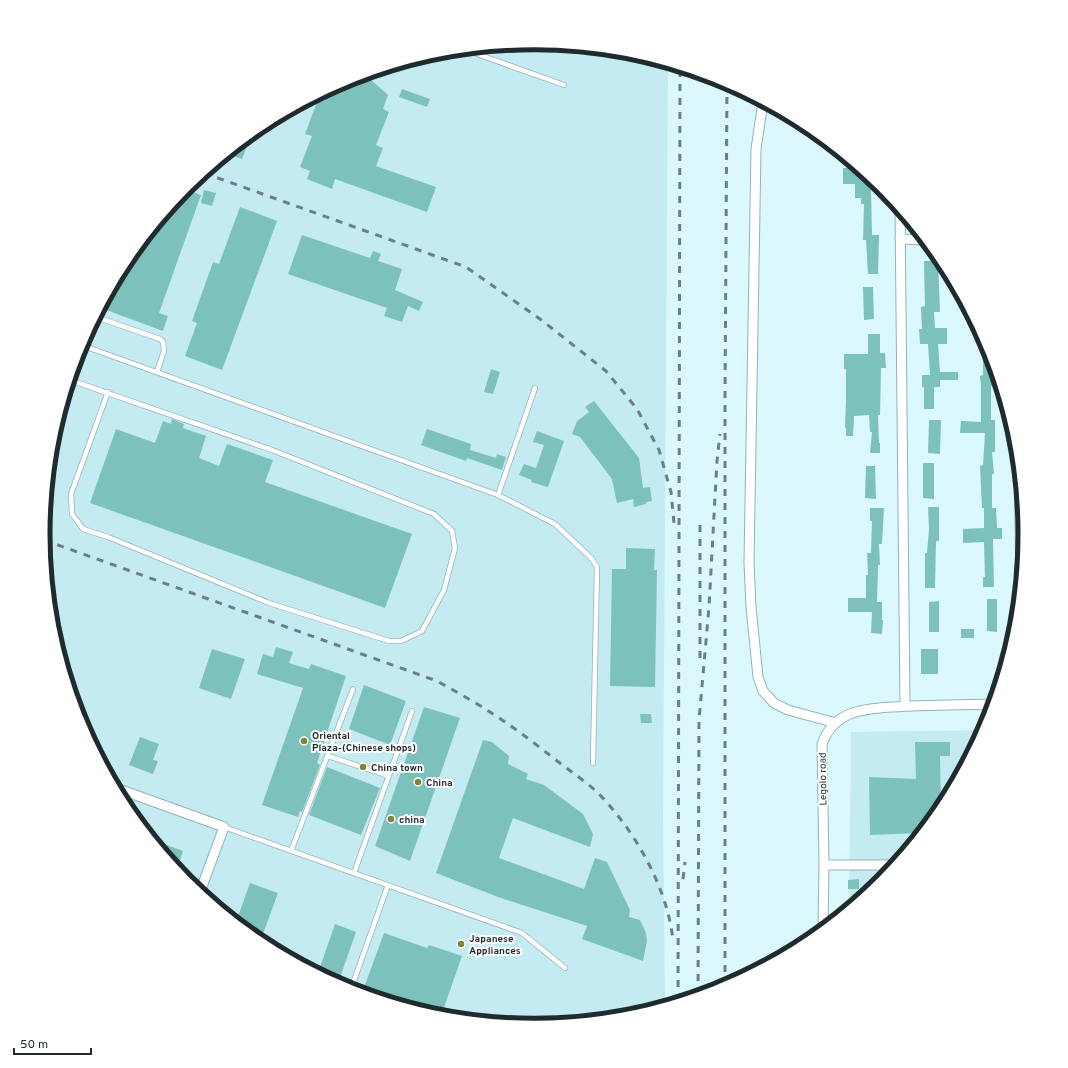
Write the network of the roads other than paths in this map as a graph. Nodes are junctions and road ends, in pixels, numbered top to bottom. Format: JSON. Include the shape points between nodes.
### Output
{"nodes":[{"id":1,"x":476,"y":54,"type":"edge"},
{"id":2,"x":564,"y":85,"type":"dead end"},
{"id":3,"x":762,"y":108,"type":"edge"},
{"id":4,"x":900,"y":217,"type":"edge"},
{"id":5,"x":900,"y":239,"type":"junction"},
{"id":6,"x":919,"y":240,"type":"edge"},
{"id":7,"x":101,"y":319,"type":"edge"},
{"id":8,"x":88,"y":347,"type":"edge"},
{"id":9,"x":157,"y":372,"type":"junction"},
{"id":10,"x":75,"y":382,"type":"edge"},
{"id":11,"x":535,"y":388,"type":"dead end"},
{"id":12,"x":108,"y":392,"type":"junction"},
{"id":13,"x":498,"y":495,"type":"junction"},
{"id":14,"x":353,"y":689,"type":"dead end"},
{"id":15,"x":987,"y":704,"type":"edge"},
{"id":16,"x":904,"y":706,"type":"junction"},
{"id":17,"x":412,"y":711,"type":"dead end"},
{"id":18,"x":836,"y":723,"type":"junction"},
{"id":19,"x":328,"y":756,"type":"junction"},
{"id":20,"x":594,"y":763,"type":"dead end"},
{"id":21,"x":388,"y":776,"type":"junction"},
{"id":22,"x":124,"y":791,"type":"edge"},
{"id":23,"x":224,"y":827,"type":"junction"},
{"id":24,"x":291,"y":851,"type":"junction"},
{"id":25,"x":824,"y":865,"type":"junction"},
{"id":26,"x":887,"y":865,"type":"edge"},
{"id":27,"x":354,"y":873,"type":"junction"},
{"id":28,"x":388,"y":885,"type":"junction"},
{"id":29,"x":202,"y":886,"type":"edge"},
{"id":30,"x":823,"y":922,"type":"edge"},
{"id":31,"x":565,"y":968,"type":"dead end"},
{"id":32,"x":353,"y":983,"type":"edge"}],
"edges":[{"from":1,"to":2,"type":"lane"},
{"from":3,"to":18,"type":"street","via":[[756,149],[748,563],[758,676],[763,690],[774,703],[788,710]]},
{"from":4,"to":5,"type":"street"},
{"from":5,"to":6,"type":"street"},
{"from":5,"to":16,"type":"street"},
{"from":7,"to":9,"type":"lane","via":[[160,339],[164,351]]},
{"from":8,"to":9,"type":"lane"},
{"from":9,"to":13,"type":"lane"},
{"from":10,"to":12,"type":"lane"},
{"from":11,"to":13,"type":"lane"},
{"from":12,"to":12,"type":"lane","via":[[71,494],[72,514],[83,529],[269,603],[389,641],[401,641],[422,631],[444,590],[455,548],[452,530],[434,514],[272,450]]},
{"from":13,"to":20,"type":"lane","via":[[555,524],[598,567]]},
{"from":14,"to":19,"type":"lane"},
{"from":15,"to":16,"type":"street","name":"Legolo road"},
{"from":16,"to":18,"type":"street","name":"Legolo road","via":[[874,708],[850,714]]},
{"from":17,"to":21,"type":"lane"},
{"from":18,"to":25,"type":"street","name":"Legolo road","via":[[826,733],[822,744]]},
{"from":19,"to":21,"type":"lane"},
{"from":19,"to":24,"type":"lane"},
{"from":21,"to":27,"type":"lane"},
{"from":22,"to":23,"type":"street"},
{"from":23,"to":24,"type":"lane"},
{"from":23,"to":29,"type":"street"},
{"from":24,"to":27,"type":"lane"},
{"from":25,"to":26,"type":"street"},
{"from":25,"to":30,"type":"street","name":"Legolo road"},
{"from":27,"to":28,"type":"lane"},
{"from":28,"to":31,"type":"lane","via":[[522,933]]},
{"from":28,"to":32,"type":"lane"}]}
